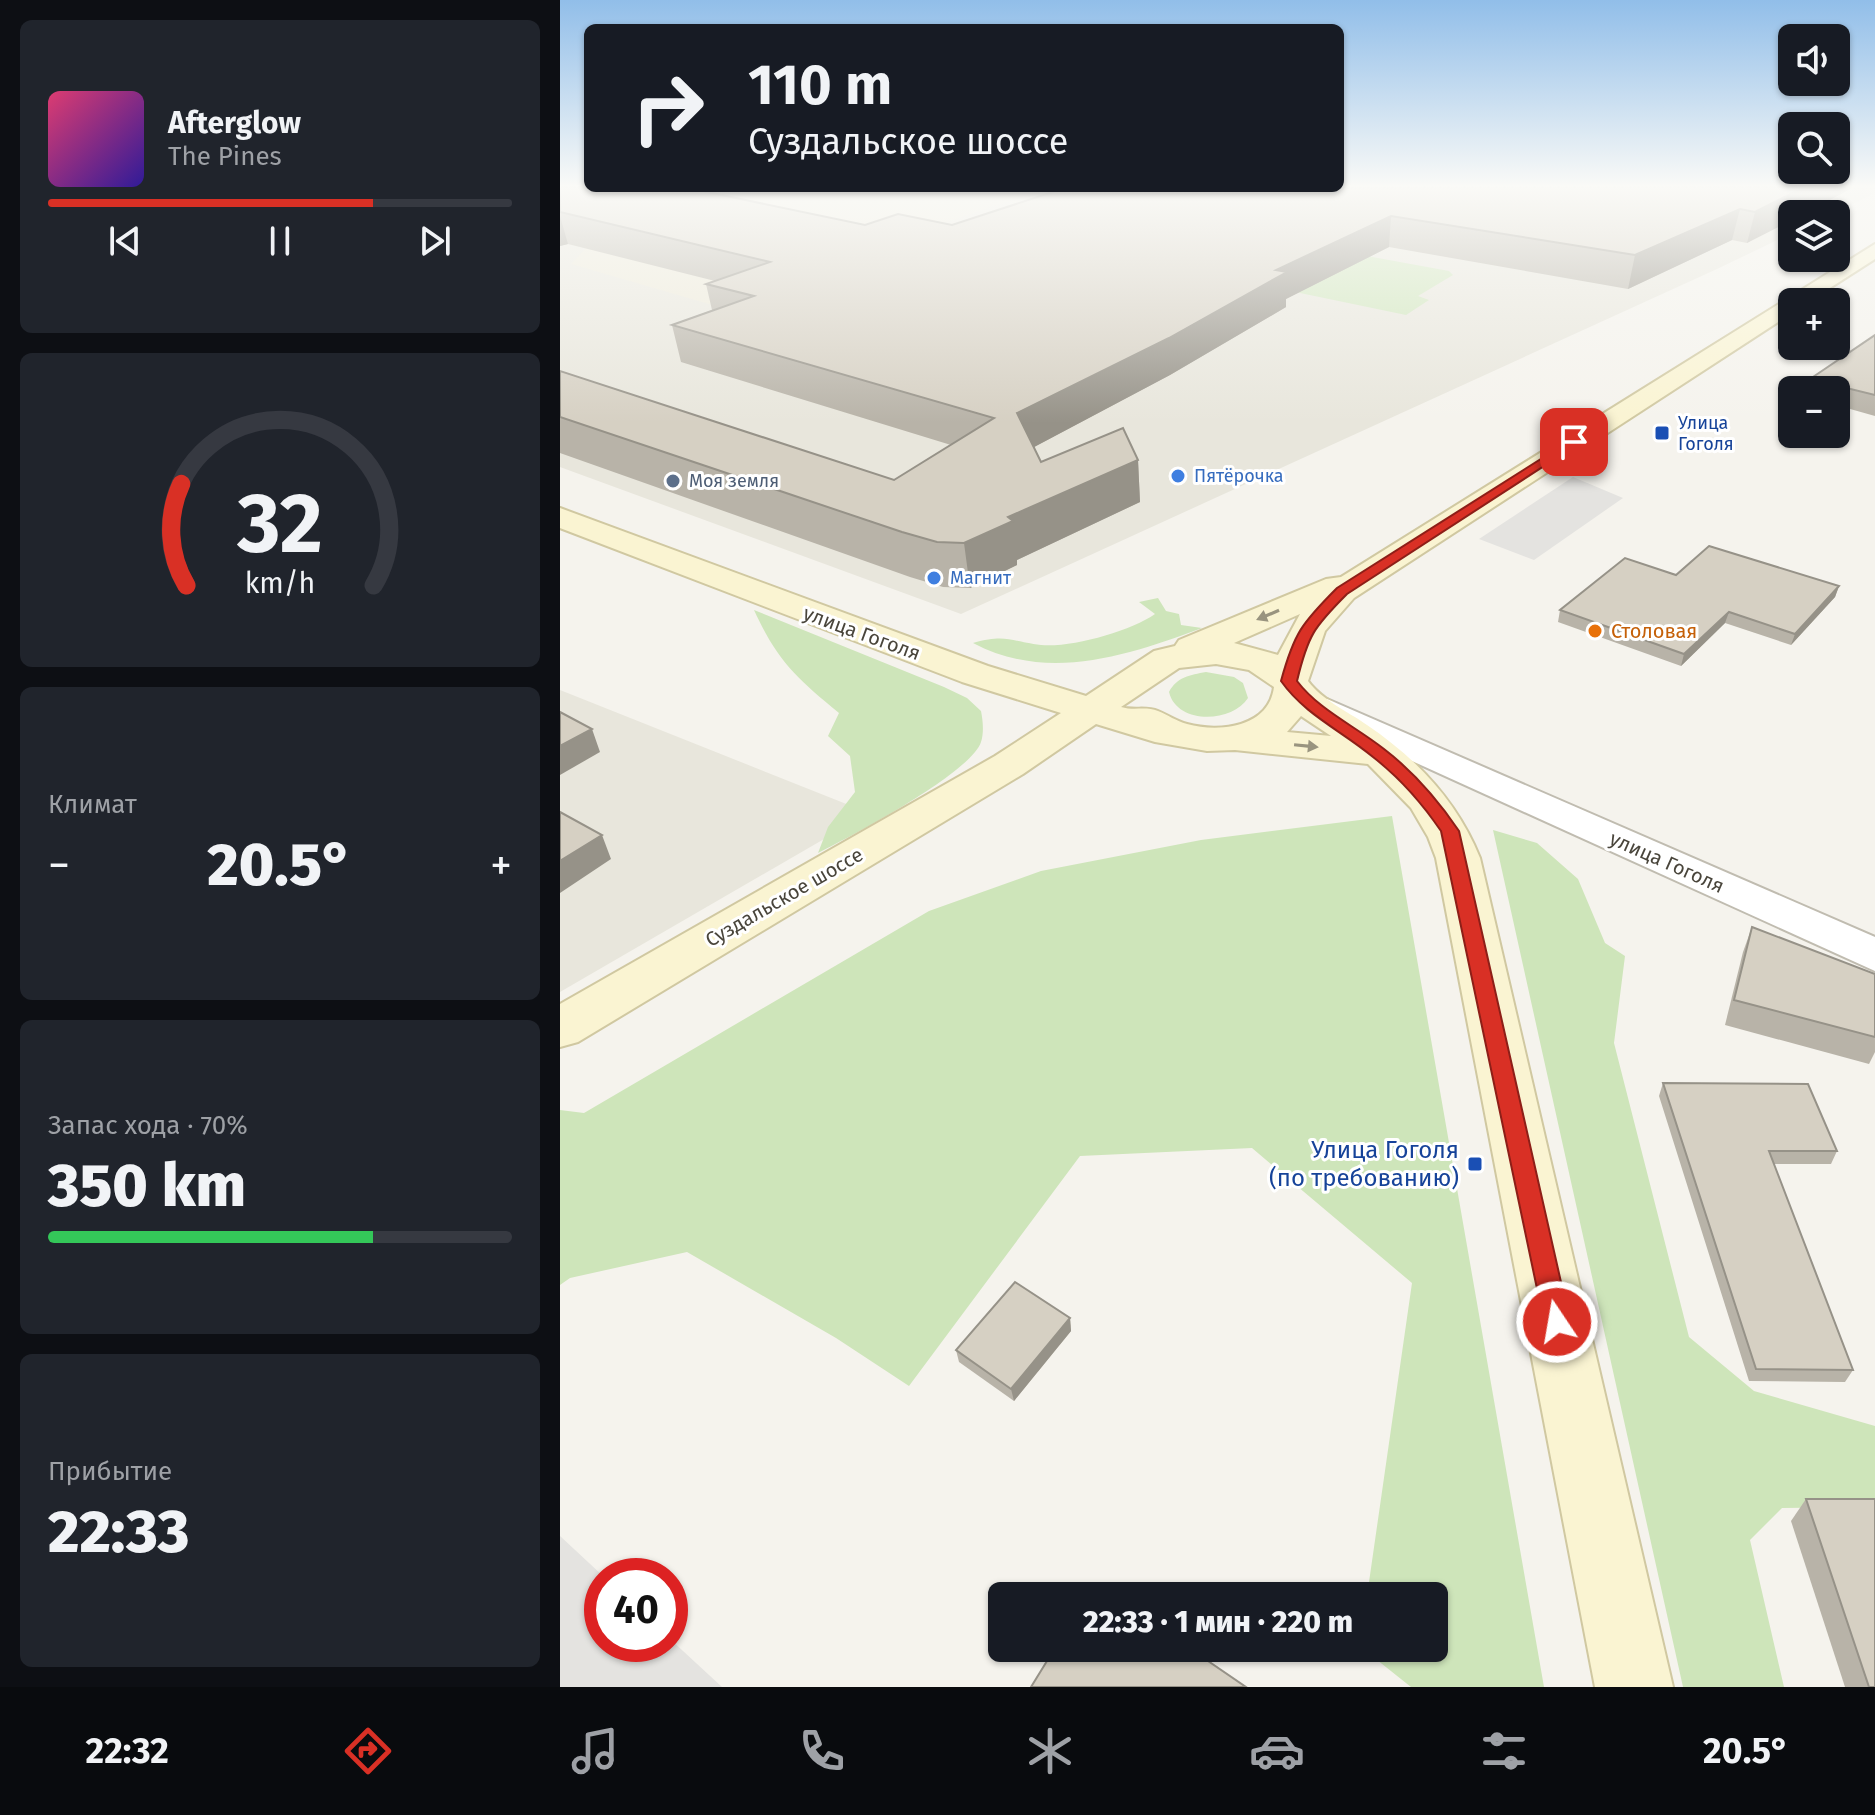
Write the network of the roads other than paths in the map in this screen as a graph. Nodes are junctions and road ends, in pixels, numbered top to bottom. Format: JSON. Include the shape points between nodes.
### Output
{"nodes":[{"id":1,"x":1850,"y":266,"type":"edge"},
{"id":2,"x":1815,"y":288,"type":"edge"},
{"id":3,"x":1778,"y":312,"type":"edge"},
{"id":4,"x":560,"y":517,"type":"edge"},
{"id":5,"x":1366,"y":573,"type":"junction"},
{"id":6,"x":1152,"y":668,"type":"junction"},
{"id":7,"x":975,"y":674,"type":"junction"},
{"id":8,"x":1295,"y":690,"type":"junction"},
{"id":9,"x":1091,"y":709,"type":"junction"},
{"id":10,"x":1169,"y":734,"type":"junction"},
{"id":11,"x":1233,"y":738,"type":"junction"},
{"id":12,"x":1380,"y":753,"type":"junction"},
{"id":13,"x":1013,"y":762,"type":"junction"},
{"id":14,"x":1460,"y":768,"type":"junction"},
{"id":15,"x":1875,"y":955,"type":"edge"},
{"id":16,"x":560,"y":1028,"type":"edge"},
{"id":17,"x":1634,"y":1687,"type":"edge"}],
"edges":[{"from":1,"to":2,"type":"main road","name":"Суздальское шоссе"},
{"from":3,"to":5,"type":"main road","name":"Суздальское шоссе"},
{"from":4,"to":7,"type":"main road","name":"улица Гоголя"},
{"from":5,"to":6,"type":"main road","name":"Суздальское шоссе","one_way":true},
{"from":5,"to":8,"type":"main road","name":"Суздальское шоссе","via":[[1334,599],[1299,642]]},
{"from":6,"to":7,"type":"main road","via":[[1103,682],[1065,685]]},
{"from":6,"to":8,"type":"main road","via":[[1205,652],[1241,655],[1270,665]]},
{"from":6,"to":9,"type":"main road","name":"Суздальское шоссе"},
{"from":6,"to":10,"type":"main road","via":[[1131,688],[1130,701]]},
{"from":7,"to":9,"type":"main road","name":"улица Гоголя"},
{"from":7,"to":13,"type":"main road","via":[[1004,689],[1025,711],[1029,735]]},
{"from":8,"to":11,"type":"main road","name":"Суздальское шоссе","via":[[1291,706],[1278,720]]},
{"from":8,"to":12,"type":"main road"},
{"from":8,"to":14,"type":"street","name":"улица Гоголя"},
{"from":9,"to":10,"type":"main road","name":"улица Гоголя"},
{"from":9,"to":13,"type":"main road","name":"Суздальское шоссе"},
{"from":10,"to":11,"type":"main road"},
{"from":10,"to":13,"type":"main road","name":"Суздальское шоссе","via":[[1095,742]]},
{"from":11,"to":12,"type":"main road","name":"улица Гоголя","one_way":true},
{"from":12,"to":14,"type":"street","name":"улица Гоголя"},
{"from":12,"to":17,"type":"main road","via":[[1436,809],[1458,858]]},
{"from":13,"to":16,"type":"main road","name":"Суздальское шоссе"},
{"from":14,"to":15,"type":"street","name":"улица Гоголя"}]}
